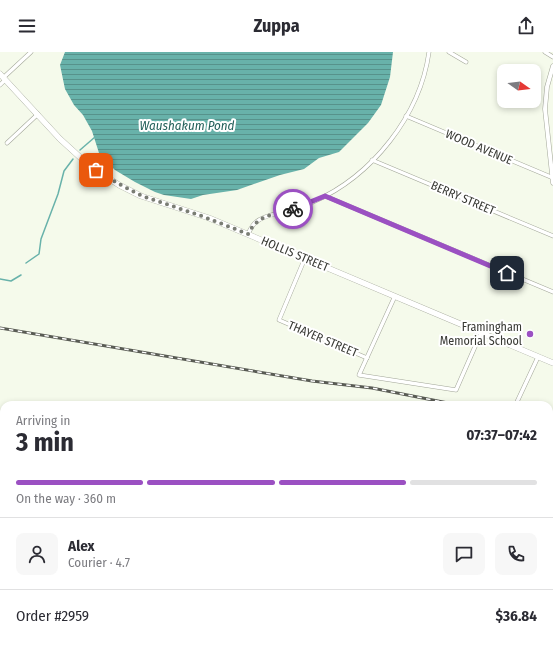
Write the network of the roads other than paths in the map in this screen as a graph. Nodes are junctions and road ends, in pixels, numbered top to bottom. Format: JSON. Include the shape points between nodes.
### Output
{"nodes":[{"id":1,"x":31,"y":52,"type":"edge"},
{"id":2,"x":429,"y":52,"type":"edge"},
{"id":3,"x":449,"y":52,"type":"edge"},
{"id":4,"x":545,"y":52,"type":"edge"},
{"id":5,"x":553,"y":57,"type":"edge"},
{"id":6,"x":466,"y":62,"type":"dead end"},
{"id":7,"x":553,"y":68,"type":"edge"},
{"id":8,"x":3,"y":77,"type":"edge"},
{"id":9,"x":0,"y":85,"type":"edge"},
{"id":10,"x":38,"y":114,"type":"junction"},
{"id":11,"x":406,"y":116,"type":"junction"},
{"id":12,"x":7,"y":143,"type":"dead end"},
{"id":13,"x":372,"y":160,"type":"junction"},
{"id":14,"x":552,"y":178,"type":"edge"},
{"id":15,"x":553,"y":183,"type":"edge"},
{"id":16,"x":325,"y":196,"type":"junction"},
{"id":17,"x":248,"y":234,"type":"junction"},
{"id":18,"x":553,"y":236,"type":"edge"},
{"id":19,"x":305,"y":258,"type":"junction"},
{"id":20,"x":553,"y":292,"type":"edge"},
{"id":21,"x":395,"y":296,"type":"junction"},
{"id":22,"x":481,"y":333,"type":"junction"},
{"id":23,"x":538,"y":357,"type":"junction"},
{"id":24,"x":367,"y":358,"type":"junction"},
{"id":25,"x":553,"y":364,"type":"edge"},
{"id":26,"x":517,"y":401,"type":"edge"}],
"edges":[{"from":1,"to":8,"type":"street"},
{"from":2,"to":11,"type":"street","via":[[419,91]]},
{"from":3,"to":6,"type":"street"},
{"from":4,"to":5,"type":"street"},
{"from":7,"to":14,"type":"street","via":[[545,109]]},
{"from":8,"to":9,"type":"street"},
{"from":8,"to":10,"type":"main road","name":"HOLLIS STREET"},
{"from":10,"to":12,"type":"street"},
{"from":10,"to":17,"type":"main road","name":"HOLLIS STREET","via":[[82,159],[119,184],[142,196]]},
{"from":11,"to":13,"type":"street"},
{"from":11,"to":14,"type":"street","name":"WOOD AVENUE"},
{"from":13,"to":16,"type":"street","via":[[348,181]]},
{"from":13,"to":18,"type":"street","name":"BERRY STREET"},
{"from":14,"to":15,"type":"street"},
{"from":16,"to":17,"type":"street","via":[[301,207],[263,217]]},
{"from":16,"to":20,"type":"street"},
{"from":17,"to":19,"type":"main road","name":"HOLLIS STREET"},
{"from":19,"to":21,"type":"main road","name":"HOLLIS STREET"},
{"from":19,"to":24,"type":"street","name":"THAYER STREET","via":[[279,320]]},
{"from":21,"to":22,"type":"main road","name":"HOLLIS STREET"},
{"from":21,"to":24,"type":"street"},
{"from":22,"to":23,"type":"main road","name":"HOLLIS STREET"},
{"from":22,"to":24,"type":"street","via":[[456,390],[359,375]]},
{"from":23,"to":25,"type":"main road","name":"HOLLIS STREET"},
{"from":23,"to":26,"type":"street"}]}
